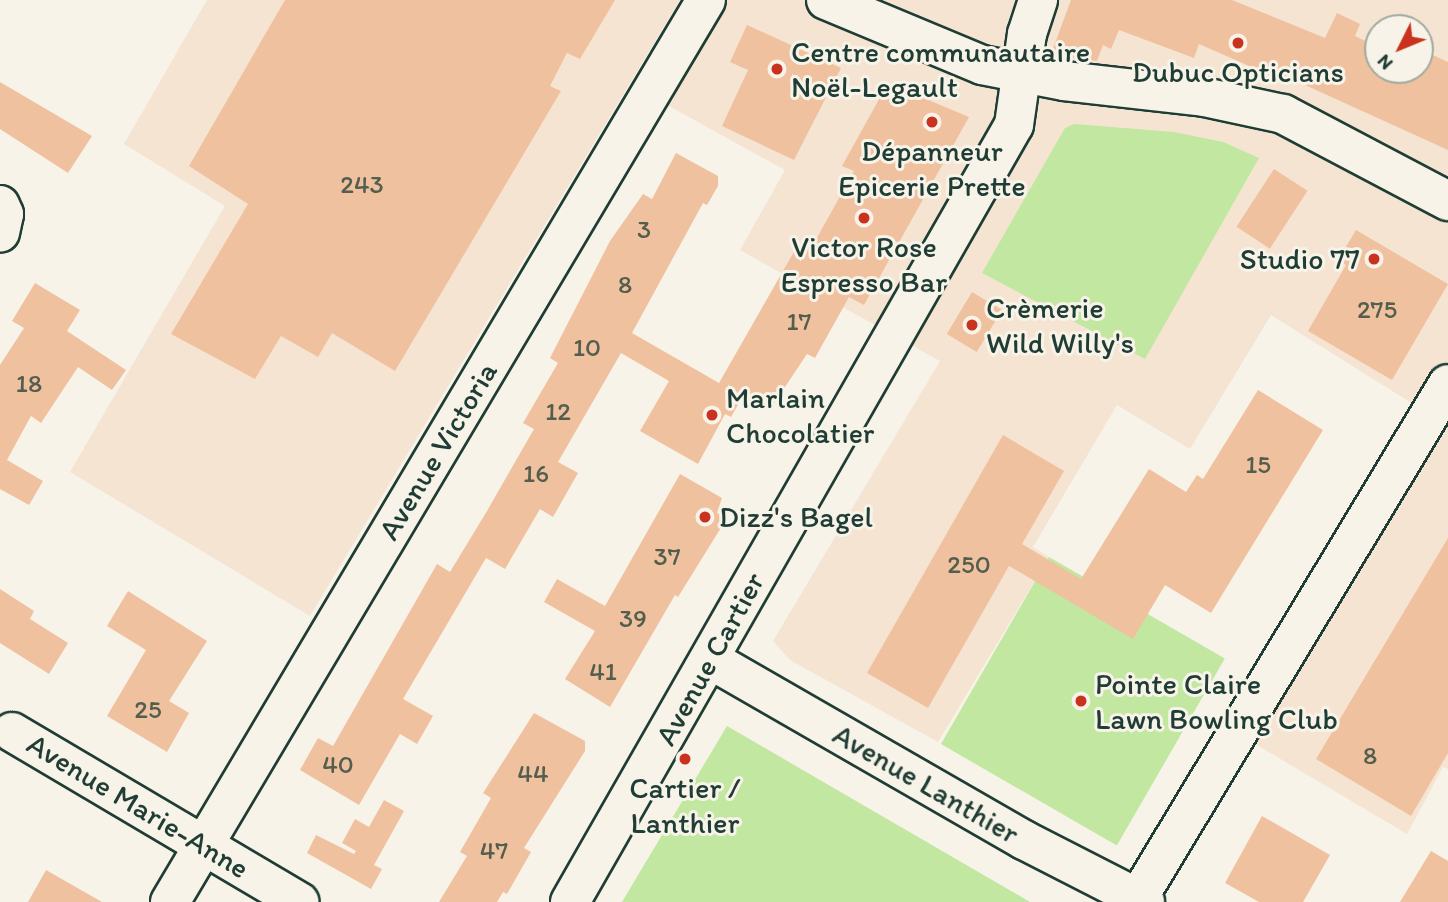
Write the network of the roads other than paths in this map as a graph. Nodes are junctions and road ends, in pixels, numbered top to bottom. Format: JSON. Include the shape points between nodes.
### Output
{"nodes":[{"id":1,"x":706,"y":0,"type":"edge"},
{"id":2,"x":826,"y":0,"type":"edge"},
{"id":3,"x":1038,"y":0,"type":"edge"},
{"id":4,"x":1021,"y":74,"type":"junction"},
{"id":5,"x":1448,"y":201,"type":"edge"},
{"id":6,"x":1448,"y":384,"type":"edge"},
{"id":7,"x":711,"y":660,"type":"junction"},
{"id":8,"x":12,"y":732,"type":"dead end"},
{"id":9,"x":203,"y":845,"type":"junction"},
{"id":10,"x":1142,"y":900,"type":"edge"},
{"id":11,"x":170,"y":902,"type":"edge"},
{"id":12,"x":299,"y":902,"type":"edge"},
{"id":13,"x":570,"y":902,"type":"edge"}],
"edges":[{"from":1,"to":9,"type":"street","name":"Avenue Victoria"},
{"from":2,"to":4,"type":"street","via":[[982,65]]},
{"from":3,"to":4,"type":"street","name":"Avenue Cartier"},
{"from":4,"to":5,"type":"street","via":[[1203,97],[1273,111],[1324,132]]},
{"from":4,"to":7,"type":"street","name":"Avenue Cartier","via":[[1014,125]]},
{"from":6,"to":10,"type":"street"},
{"from":7,"to":10,"type":"street","name":"Avenue Lanthier","via":[[1024,840]]},
{"from":7,"to":13,"type":"street","name":"Avenue Cartier"},
{"from":8,"to":9,"type":"street","name":"Avenue Marie-Anne"},
{"from":9,"to":11,"type":"street","name":"Avenue Victoria"},
{"from":9,"to":12,"type":"street","name":"Avenue Marie-Anne"}]}
